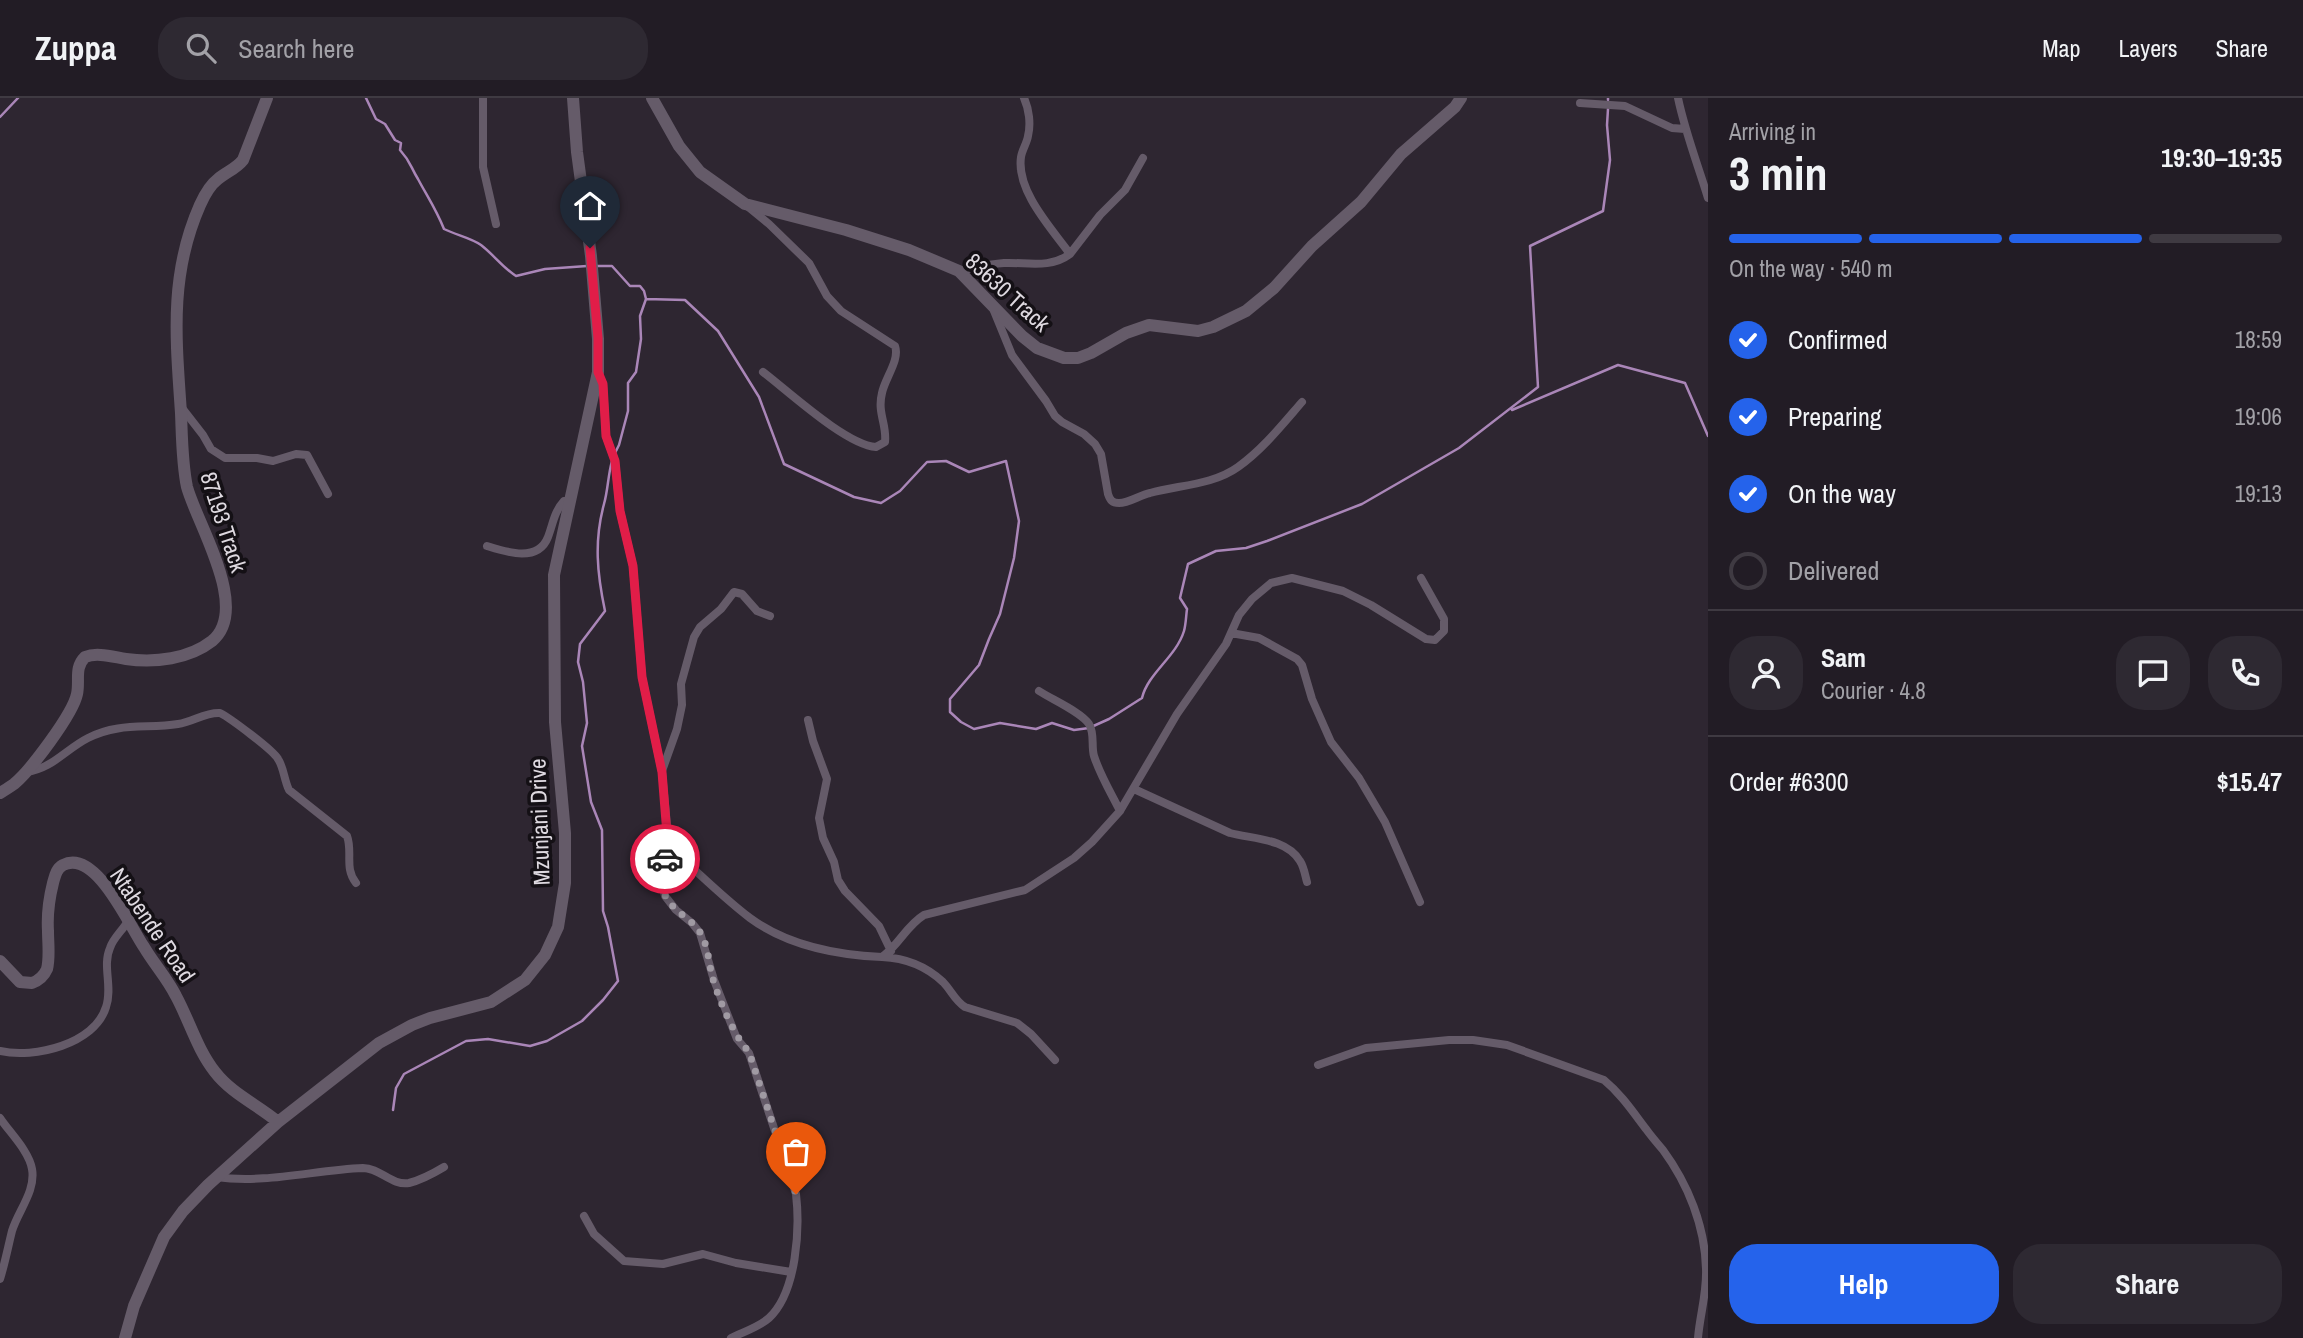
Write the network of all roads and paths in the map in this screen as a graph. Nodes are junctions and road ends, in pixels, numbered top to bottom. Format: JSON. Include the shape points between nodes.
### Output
{"nodes":[{"id":1,"x":267,"y":98,"type":"edge"},
{"id":2,"x":483,"y":98,"type":"edge"},
{"id":3,"x":573,"y":98,"type":"edge"},
{"id":4,"x":652,"y":98,"type":"edge"},
{"id":5,"x":1024,"y":98,"type":"edge"},
{"id":6,"x":1461,"y":98,"type":"edge"},
{"id":7,"x":1678,"y":98,"type":"edge"},
{"id":8,"x":1580,"y":103,"type":"dead end"},
{"id":9,"x":1685,"y":130,"type":"junction"},
{"id":10,"x":1143,"y":158,"type":"dead end"},
{"id":11,"x":1708,"y":198,"type":"edge"},
{"id":12,"x":746,"y":204,"type":"junction"},
{"id":13,"x":496,"y":223,"type":"dead end"},
{"id":14,"x":1070,"y":254,"type":"junction"},
{"id":15,"x":959,"y":271,"type":"junction"},
{"id":16,"x":993,"y":308,"type":"junction"},
{"id":17,"x":598,"y":372,"type":"junction"},
{"id":18,"x":762,"y":372,"type":"dead end"},
{"id":19,"x":1302,"y":402,"type":"dead end"},
{"id":20,"x":180,"y":406,"type":"junction"},
{"id":21,"x":328,"y":494,"type":"dead end"},
{"id":22,"x":570,"y":501,"type":"junction"},
{"id":23,"x":487,"y":546,"type":"dead end"},
{"id":24,"x":1420,"y":578,"type":"dead end"},
{"id":25,"x":770,"y":615,"type":"dead end"},
{"id":26,"x":1231,"y":633,"type":"junction"},
{"id":27,"x":1040,"y":691,"type":"dead end"},
{"id":28,"x":808,"y":720,"type":"dead end"},
{"id":29,"x":25,"y":772,"type":"junction"},
{"id":30,"x":662,"y":772,"type":"junction"},
{"id":31,"x":1134,"y":789,"type":"junction"},
{"id":32,"x":0,"y":793,"type":"edge"},
{"id":33,"x":1120,"y":811,"type":"junction"},
{"id":34,"x":668,"y":847,"type":"junction"},
{"id":35,"x":1307,"y":882,"type":"dead end"},
{"id":36,"x":356,"y":883,"type":"dead end"},
{"id":37,"x":1420,"y":902,"type":"dead end"},
{"id":38,"x":128,"y":921,"type":"junction"},
{"id":39,"x":891,"y":951,"type":"junction"},
{"id":40,"x":882,"y":957,"type":"junction"},
{"id":41,"x":0,"y":961,"type":"edge"},
{"id":42,"x":0,"y":1051,"type":"edge"},
{"id":43,"x":1055,"y":1060,"type":"dead end"},
{"id":44,"x":1318,"y":1065,"type":"dead end"},
{"id":45,"x":0,"y":1118,"type":"edge"},
{"id":46,"x":278,"y":1122,"type":"junction"},
{"id":47,"x":444,"y":1167,"type":"dead end"},
{"id":48,"x":216,"y":1177,"type":"junction"},
{"id":49,"x":584,"y":1216,"type":"dead end"},
{"id":50,"x":791,"y":1272,"type":"junction"},
{"id":51,"x":0,"y":1279,"type":"edge"},
{"id":52,"x":125,"y":1338,"type":"edge"},
{"id":53,"x":731,"y":1338,"type":"edge"},
{"id":54,"x":1698,"y":1338,"type":"edge"}],
"edges":[{"from":1,"to":20,"type":"street","name":"87193 Track","via":[[243,160],[218,179],[200,204],[184,251],[175,333]]},
{"from":2,"to":13,"type":"street","via":[[483,167]]},
{"from":3,"to":17,"type":"street","name":"Mzunjani Drive","via":[[591,256]]},
{"from":4,"to":12,"type":"street","name":"83630 Track","via":[[690,161]]},
{"from":5,"to":14,"type":"street","via":[[1029,121],[1021,157],[1024,185]]},
{"from":6,"to":16,"type":"street","name":"83630 Track","via":[[1260,301],[1213,327],[1198,331],[1149,325],[1091,353],[1064,358],[1037,348]]},
{"from":7,"to":9,"type":"street"},
{"from":8,"to":9,"type":"street","via":[[1625,106]]},
{"from":9,"to":11,"type":"street"},
{"from":10,"to":14,"type":"street","via":[[1125,190]]},
{"from":12,"to":15,"type":"street","name":"83630 Track","via":[[846,230]]},
{"from":12,"to":18,"type":"street","via":[[808,263],[841,311],[895,346],[880,399],[885,442],[876,447],[855,440]]},
{"from":14,"to":15,"type":"street","via":[[1043,264],[1008,263]]},
{"from":15,"to":16,"type":"street","name":"83630 Track"},
{"from":16,"to":19,"type":"street","via":[[1012,355],[1055,416],[1095,444],[1110,500],[1115,503],[1209,480],[1236,468],[1268,443]]},
{"from":17,"to":22,"type":"street","name":"Mzunjani Drive"},
{"from":17,"to":30,"type":"street","via":[[633,566],[642,677]]},
{"from":20,"to":21,"type":"street","via":[[217,454],[273,461],[303,454]]},
{"from":20,"to":29,"type":"street","name":"87193 Track","via":[[185,478],[222,583],[223,624],[204,646],[169,659],[85,657],[78,668],[72,706]]},
{"from":22,"to":23,"type":"street","via":[[557,509],[540,548],[519,554]]},
{"from":22,"to":46,"type":"street","name":"Mzunjani Drive","via":[[554,575],[555,722],[565,883],[558,927],[545,955],[525,980],[491,1002],[412,1025],[379,1043]]},
{"from":24,"to":26,"type":"street","via":[[1444,619],[1444,631],[1435,640],[1343,591],[1286,578],[1271,583],[1252,599]]},
{"from":25,"to":30,"type":"street","via":[[757,611],[742,594],[734,592],[699,627],[687,658],[677,729]]},
{"from":26,"to":31,"type":"street"},
{"from":26,"to":37,"type":"street","via":[[1259,638],[1302,664],[1331,742],[1385,822]]},
{"from":27,"to":33,"type":"street","via":[[1076,712],[1090,728],[1093,754]]},
{"from":28,"to":39,"type":"street","via":[[827,779],[819,818],[838,880],[879,926]]},
{"from":29,"to":32,"type":"street","name":"87193 Track"},
{"from":29,"to":36,"type":"street","via":[[50,764],[102,732],[138,725],[177,725],[211,713],[223,715],[278,757],[289,790],[346,836],[349,868]]},
{"from":30,"to":34,"type":"street"},
{"from":31,"to":33,"type":"street"},
{"from":31,"to":35,"type":"street","via":[[1230,833],[1282,846],[1298,859]]},
{"from":33,"to":39,"type":"street","via":[[1074,858],[1036,883],[1012,894],[924,915]]},
{"from":34,"to":40,"type":"street","via":[[739,909],[773,932],[819,950]]},
{"from":34,"to":50,"type":"street","via":[[661,872],[665,896],[704,941],[713,980],[737,1039],[749,1052],[796,1194],[797,1235]]},
{"from":38,"to":41,"type":"street","name":"Ntabende Road","via":[[100,878],[80,865],[67,864],[58,869],[50,894],[48,963],[43,977],[32,983],[20,982]]},
{"from":38,"to":42,"type":"street","via":[[109,948],[109,996],[98,1023],[85,1034],[41,1052],[15,1055]]},
{"from":38,"to":46,"type":"street","name":"Ntabende Road","via":[[168,981],[215,1072]]},
{"from":39,"to":40,"type":"street"},
{"from":40,"to":43,"type":"street","via":[[912,962],[943,982],[965,1007],[1017,1023]]},
{"from":44,"to":54,"type":"street","via":[[1366,1048],[1473,1040],[1507,1045],[1604,1080],[1663,1150],[1695,1210],[1706,1268]]},
{"from":45,"to":51,"type":"street","via":[[25,1153],[33,1176]]},
{"from":46,"to":48,"type":"street","name":"Mzunjani Drive"},
{"from":47,"to":48,"type":"street","via":[[407,1183],[367,1168],[261,1179]]},
{"from":48,"to":52,"type":"street","name":"Mzunjani Drive","via":[[164,1237]]},
{"from":49,"to":50,"type":"street","via":[[594,1234],[624,1261],[663,1264],[703,1254]]},
{"from":50,"to":53,"type":"street","via":[[771,1316]]}]}
